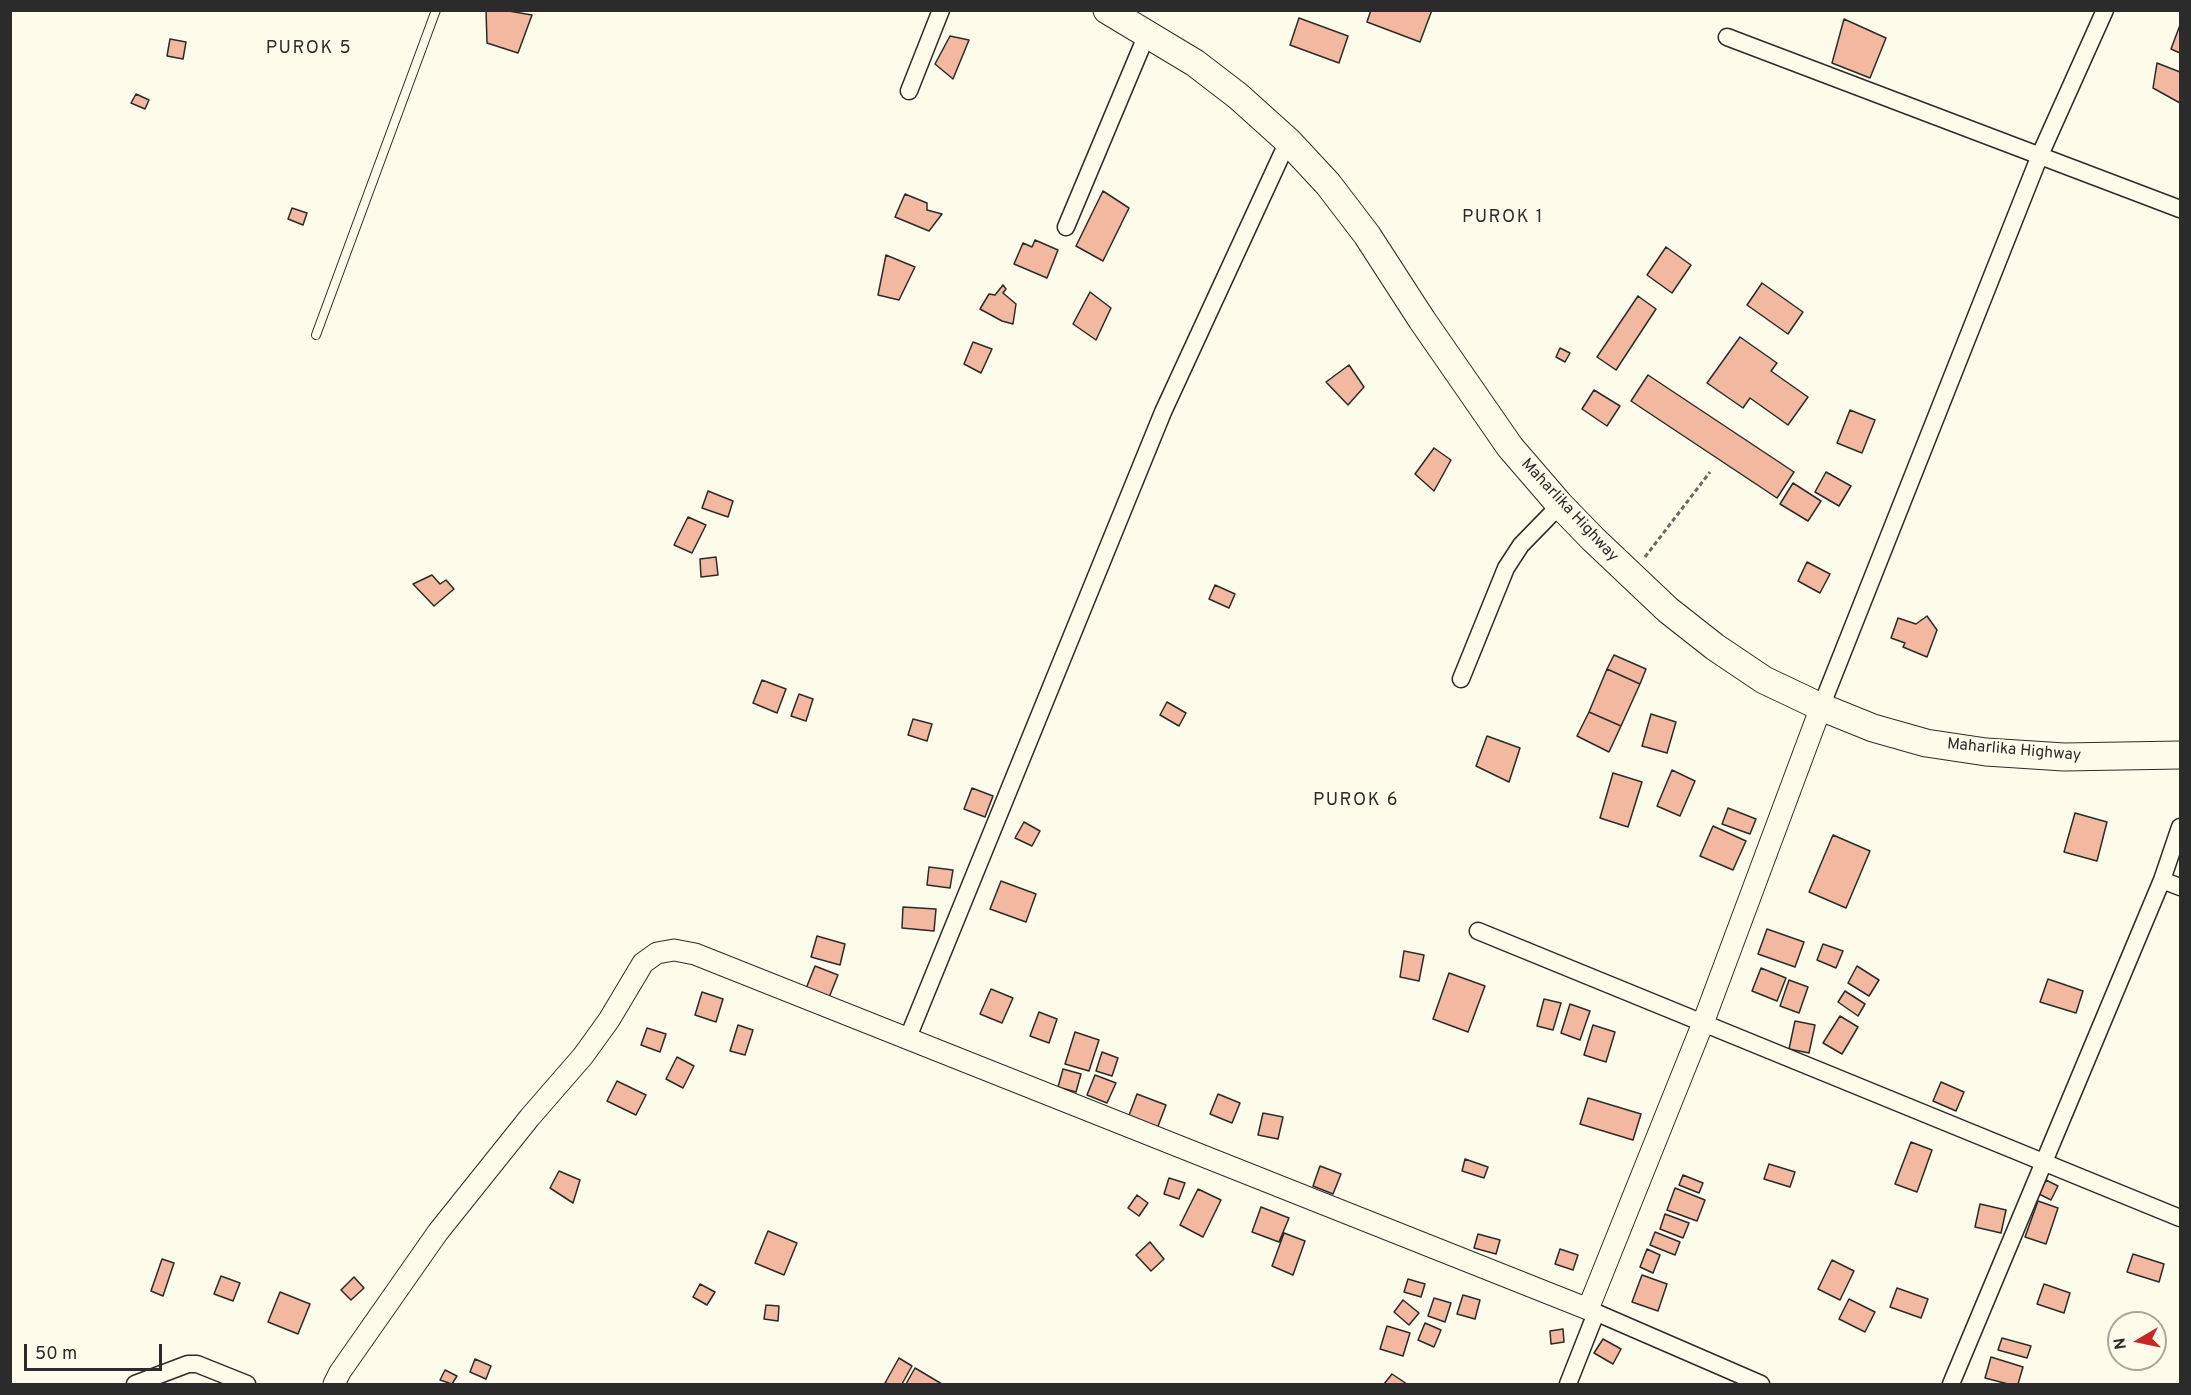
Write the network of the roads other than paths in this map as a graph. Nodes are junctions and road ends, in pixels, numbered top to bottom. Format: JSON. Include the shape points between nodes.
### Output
{"nodes":[{"id":1,"x":436,"y":10,"type":"edge"},
{"id":2,"x":941,"y":10,"type":"edge"},
{"id":3,"x":1107,"y":10,"type":"edge"},
{"id":4,"x":2104,"y":10,"type":"edge"},
{"id":5,"x":1137,"y":25,"type":"junction"},
{"id":6,"x":1727,"y":37,"type":"dead end"},
{"id":7,"x":909,"y":91,"type":"dead end"},
{"id":8,"x":1288,"y":141,"type":"junction"},
{"id":9,"x":2040,"y":155,"type":"junction"},
{"id":10,"x":2181,"y":209,"type":"edge"},
{"id":11,"x":1066,"y":227,"type":"dead end"},
{"id":12,"x":316,"y":335,"type":"dead end"},
{"id":13,"x":1560,"y":505,"type":"junction"},
{"id":14,"x":1461,"y":679,"type":"dead end"},
{"id":15,"x":1821,"y":706,"type":"junction"},
{"id":16,"x":2181,"y":755,"type":"edge"},
{"id":17,"x":2181,"y":827,"type":"edge"},
{"id":18,"x":2162,"y":880,"type":"junction"},
{"id":19,"x":2181,"y":887,"type":"edge"},
{"id":20,"x":1478,"y":931,"type":"dead end"},
{"id":21,"x":1703,"y":1023,"type":"junction"},
{"id":22,"x":907,"y":1040,"type":"junction"},
{"id":23,"x":2045,"y":1162,"type":"junction"},
{"id":24,"x":2181,"y":1218,"type":"edge"},
{"id":25,"x":1592,"y":1311,"type":"junction"},
{"id":26,"x":135,"y":1384,"type":"edge"},
{"id":27,"x":247,"y":1384,"type":"edge"},
{"id":28,"x":334,"y":1384,"type":"edge"},
{"id":29,"x":1568,"y":1384,"type":"edge"},
{"id":30,"x":1761,"y":1384,"type":"edge"},
{"id":31,"x":1951,"y":1384,"type":"edge"}],
"edges":[{"from":1,"to":12,"type":"lane"},
{"from":2,"to":7,"type":"street"},
{"from":3,"to":5,"type":"highway","name":"Maharlika Highway"},
{"from":4,"to":9,"type":"street"},
{"from":5,"to":8,"type":"highway","name":"Maharlika Highway","via":[[1221,82]]},
{"from":5,"to":11,"type":"street"},
{"from":6,"to":9,"type":"street"},
{"from":8,"to":13,"type":"highway","name":"Maharlika Highway","via":[[1367,235],[1510,447]]},
{"from":8,"to":22,"type":"street","via":[[1163,412]]},
{"from":9,"to":10,"type":"street"},
{"from":9,"to":15,"type":"street"},
{"from":13,"to":14,"type":"street","via":[[1521,545],[1506,568]]},
{"from":13,"to":15,"type":"highway","name":"Maharlika Highway","via":[[1630,576],[1715,647],[1764,680]]},
{"from":15,"to":16,"type":"highway","name":"Maharlika Highway","via":[[1874,728],[1926,743],[1986,752],[2064,757]]},
{"from":15,"to":21,"type":"street"},
{"from":17,"to":18,"type":"street"},
{"from":18,"to":19,"type":"street"},
{"from":18,"to":23,"type":"street"},
{"from":20,"to":21,"type":"street"},
{"from":21,"to":23,"type":"street"},
{"from":21,"to":25,"type":"street"},
{"from":22,"to":25,"type":"street"},
{"from":22,"to":28,"type":"street","via":[[695,954],[674,950],[657,953],[643,963],[583,1056],[438,1232]]},
{"from":23,"to":24,"type":"street"},
{"from":23,"to":31,"type":"street"},
{"from":25,"to":29,"type":"street"},
{"from":25,"to":30,"type":"street"},
{"from":26,"to":27,"type":"street","via":[[197,1364]]}]}
